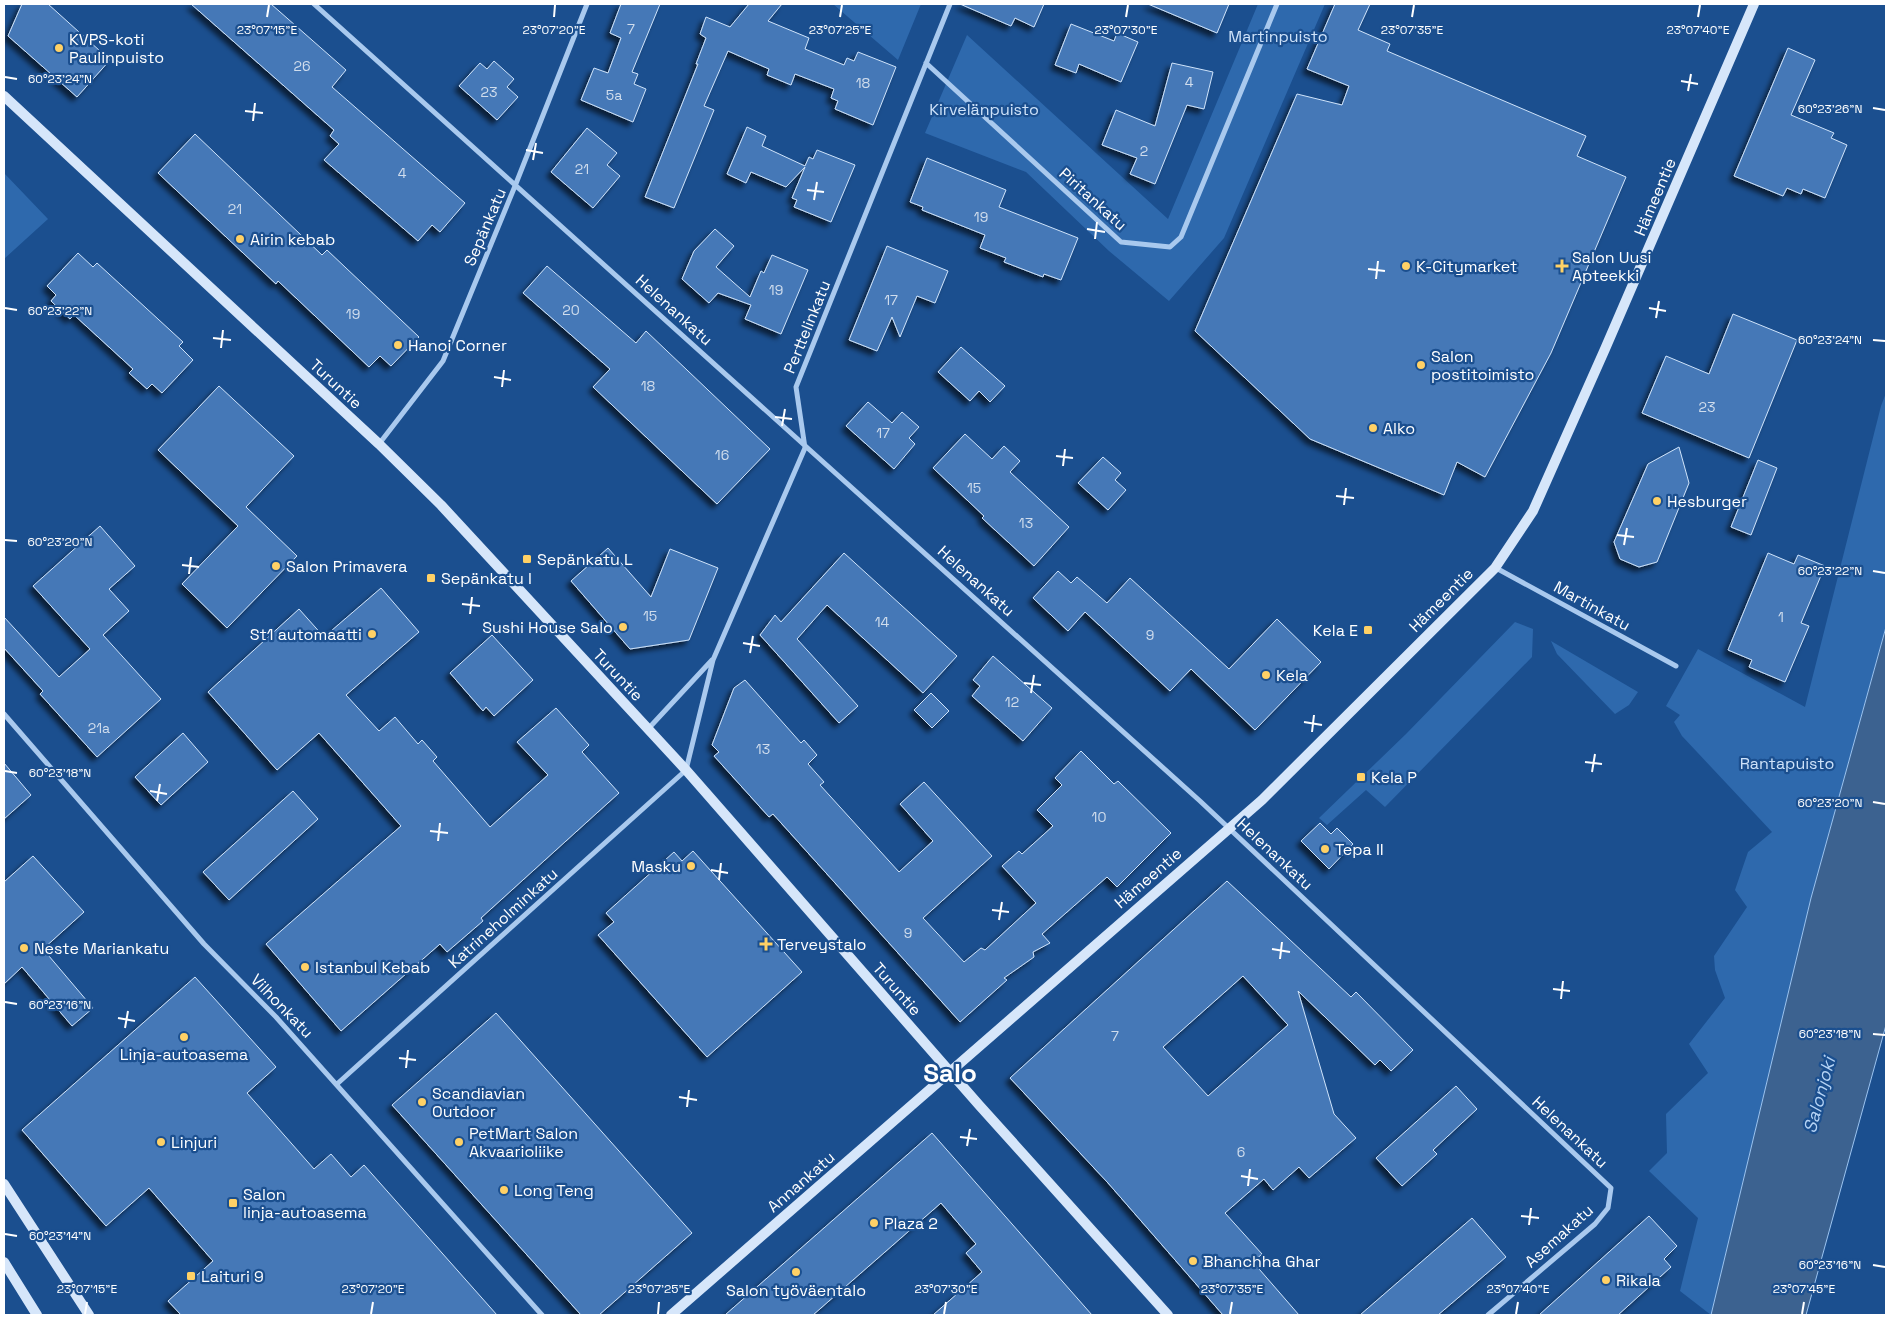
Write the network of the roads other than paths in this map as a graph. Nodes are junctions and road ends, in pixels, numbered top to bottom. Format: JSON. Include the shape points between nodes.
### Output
{"nodes":[{"id":1,"x":314,"y":4,"type":"edge"},
{"id":2,"x":587,"y":4,"type":"edge"},
{"id":3,"x":950,"y":4,"type":"edge"},
{"id":4,"x":1277,"y":4,"type":"edge"},
{"id":5,"x":1754,"y":4,"type":"edge"},
{"id":6,"x":926,"y":63,"type":"junction"},
{"id":7,"x":4,"y":96,"type":"edge"},
{"id":8,"x":515,"y":186,"type":"junction"},
{"id":9,"x":379,"y":444,"type":"junction"},
{"id":10,"x":806,"y":448,"type":"junction"},
{"id":11,"x":1495,"y":568,"type":"junction"},
{"id":12,"x":713,"y":660,"type":"junction"},
{"id":13,"x":1676,"y":666,"type":"dead end"},
{"id":14,"x":4,"y":714,"type":"edge"},
{"id":15,"x":648,"y":729,"type":"junction"},
{"id":16,"x":686,"y":770,"type":"junction"},
{"id":17,"x":1230,"y":828,"type":"junction"},
{"id":18,"x":950,"y":1072,"type":"junction"},
{"id":19,"x":337,"y":1084,"type":"junction"},
{"id":20,"x":4,"y":1184,"type":"edge"},
{"id":21,"x":1611,"y":1188,"type":"joint"},
{"id":22,"x":4,"y":1262,"type":"edge"},
{"id":23,"x":38,"y":1315,"type":"edge"},
{"id":24,"x":90,"y":1315,"type":"edge"},
{"id":25,"x":542,"y":1315,"type":"edge"},
{"id":26,"x":671,"y":1315,"type":"edge"},
{"id":27,"x":1168,"y":1315,"type":"edge"},
{"id":28,"x":1488,"y":1315,"type":"edge"}],
"edges":[{"from":1,"to":8,"type":"street","name":"Helenankatu"},
{"from":2,"to":8,"type":"street","name":"Sepänkatu"},
{"from":3,"to":6,"type":"street","name":"Perttelinkatu"},
{"from":4,"to":6,"type":"street","name":"Piritankatu","via":[[1182,237],[1170,248],[1121,242]]},
{"from":5,"to":11,"type":"main road","name":"Hämeentie","via":[[1533,511]]},
{"from":6,"to":10,"type":"street","name":"Perttelinkatu","via":[[796,387]]},
{"from":7,"to":9,"type":"main road","name":"Turuntie"},
{"from":8,"to":9,"type":"street","name":"Sepänkatu","via":[[443,361]]},
{"from":8,"to":10,"type":"street","name":"Helenankatu"},
{"from":9,"to":15,"type":"main road","name":"Turuntie","via":[[441,505]]},
{"from":10,"to":12,"type":"street"},
{"from":10,"to":17,"type":"street","name":"Helenankatu"},
{"from":11,"to":13,"type":"street","name":"Martinkatu"},
{"from":11,"to":17,"type":"main road","name":"Hämeentie"},
{"from":12,"to":15,"type":"street"},
{"from":12,"to":16,"type":"street"},
{"from":14,"to":19,"type":"street","name":"Vilhonkatu","via":[[204,944]]},
{"from":15,"to":16,"type":"main road","name":"Turuntie"},
{"from":16,"to":18,"type":"main road","name":"Turuntie"},
{"from":16,"to":19,"type":"street","name":"Katrineholminkatu"},
{"from":17,"to":18,"type":"main road","name":"Hämeentie"},
{"from":17,"to":21,"type":"street","name":"Helenankatu"},
{"from":18,"to":26,"type":"main road","name":"Annankatu"},
{"from":18,"to":27,"type":"main road","name":"Turuntie"},
{"from":19,"to":25,"type":"street","name":"Vilhonkatu"},
{"from":20,"to":24,"type":"main road"},
{"from":21,"to":28,"type":"street","name":"Asemakatu","via":[[1608,1208],[1595,1224]]},
{"from":22,"to":23,"type":"main road"}]}
